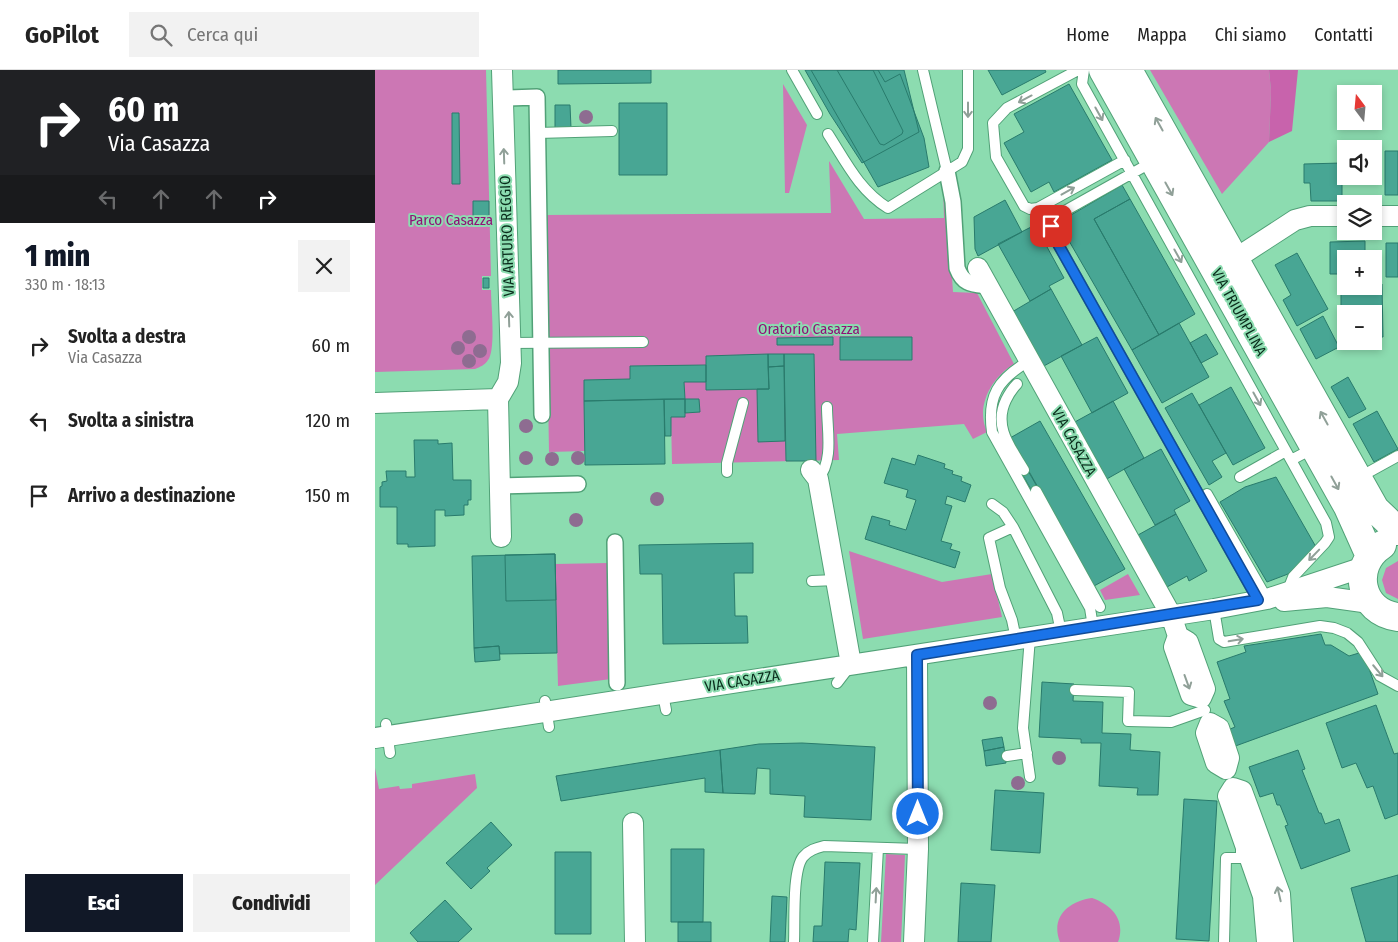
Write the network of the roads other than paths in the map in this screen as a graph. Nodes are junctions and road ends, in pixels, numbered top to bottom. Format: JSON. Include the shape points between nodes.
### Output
{"nodes":[{"id":1,"x":502,"y":70,"type":"edge"},
{"id":2,"x":791,"y":70,"type":"edge"},
{"id":3,"x":923,"y":70,"type":"edge"},
{"id":4,"x":968,"y":70,"type":"edge"},
{"id":5,"x":1078,"y":70,"type":"edge"},
{"id":6,"x":1084,"y":70,"type":"edge"},
{"id":7,"x":1103,"y":70,"type":"edge"},
{"id":8,"x":1128,"y":70,"type":"edge"},
{"id":9,"x":508,"y":98,"type":"dead end"},
{"id":10,"x":817,"y":114,"type":"dead end"},
{"id":11,"x":612,"y":132,"type":"dead end"},
{"id":12,"x":537,"y":133,"type":"junction"},
{"id":13,"x":828,"y":134,"type":"dead end"},
{"id":14,"x":1125,"y":160,"type":"junction"},
{"id":15,"x":1143,"y":167,"type":"junction"},
{"id":16,"x":947,"y":171,"type":"junction"},
{"id":17,"x":1337,"y":216,"type":"edge"},
{"id":18,"x":1382,"y":216,"type":"edge"},
{"id":19,"x":1398,"y":216,"type":"edge"},
{"id":20,"x":1207,"y":268,"type":"junction"},
{"id":21,"x":982,"y":277,"type":"joint"},
{"id":22,"x":643,"y":342,"type":"dead end"},
{"id":23,"x":510,"y":343,"type":"junction"},
{"id":24,"x":541,"y":343,"type":"junction"},
{"id":25,"x":1029,"y":362,"type":"junction"},
{"id":26,"x":1017,"y":384,"type":"dead end"},
{"id":27,"x":498,"y":399,"type":"junction"},
{"id":28,"x":375,"y":403,"type":"edge"},
{"id":29,"x":743,"y":403,"type":"dead end"},
{"id":30,"x":827,"y":407,"type":"dead end"},
{"id":31,"x":542,"y":415,"type":"dead end"},
{"id":32,"x":1315,"y":448,"type":"junction"},
{"id":33,"x":1288,"y":456,"type":"junction"},
{"id":34,"x":1398,"y":456,"type":"edge"},
{"id":35,"x":1024,"y":470,"type":"dead end"},
{"id":36,"x":727,"y":472,"type":"dead end"},
{"id":37,"x":815,"y":475,"type":"joint"},
{"id":38,"x":1240,"y":477,"type":"dead end"},
{"id":39,"x":1357,"y":479,"type":"junction"},
{"id":40,"x":578,"y":484,"type":"dead end"},
{"id":41,"x":501,"y":486,"type":"junction"},
{"id":42,"x":1036,"y":492,"type":"dead end"},
{"id":43,"x":1207,"y":494,"type":"dead end"},
{"id":44,"x":993,"y":504,"type":"dead end"},
{"id":45,"x":1013,"y":527,"type":"junction"},
{"id":46,"x":1398,"y":531,"type":"edge"},
{"id":47,"x":501,"y":538,"type":"dead end"},
{"id":48,"x":1398,"y":541,"type":"edge"},
{"id":49,"x":615,"y":542,"type":"dead end"},
{"id":50,"x":1367,"y":561,"type":"junction"},
{"id":51,"x":836,"y":580,"type":"junction"},
{"id":52,"x":812,"y":581,"type":"dead end"},
{"id":53,"x":1288,"y":590,"type":"junction"},
{"id":54,"x":1262,"y":600,"type":"junction"},
{"id":55,"x":1370,"y":603,"type":"junction"},
{"id":56,"x":1100,"y":607,"type":"dead end"},
{"id":57,"x":1214,"y":609,"type":"junction"},
{"id":58,"x":1171,"y":615,"type":"junction"},
{"id":59,"x":1398,"y":618,"type":"edge"},
{"id":60,"x":1093,"y":627,"type":"junction"},
{"id":61,"x":1061,"y":632,"type":"junction"},
{"id":62,"x":1023,"y":638,"type":"junction"},
{"id":63,"x":917,"y":655,"type":"junction"},
{"id":64,"x":851,"y":664,"type":"junction"},
{"id":65,"x":617,"y":683,"type":"dead end"},
{"id":66,"x":837,"y":683,"type":"dead end"},
{"id":67,"x":1398,"y":686,"type":"edge"},
{"id":68,"x":1075,"y":690,"type":"dead end"},
{"id":69,"x":1205,"y":710,"type":"junction"},
{"id":70,"x":384,"y":738,"type":"edge"},
{"id":71,"x":1027,"y":753,"type":"junction"},
{"id":72,"x":1007,"y":756,"type":"dead end"},
{"id":73,"x":1030,"y":777,"type":"dead end"},
{"id":74,"x":633,"y":823,"type":"dead end"},
{"id":75,"x":1248,"y":830,"type":"junction"},
{"id":76,"x":878,"y":848,"type":"junction"},
{"id":77,"x":918,"y":849,"type":"junction"},
{"id":78,"x":635,"y":942,"type":"edge"},
{"id":79,"x":794,"y":942,"type":"edge"},
{"id":80,"x":873,"y":942,"type":"edge"},
{"id":81,"x":914,"y":942,"type":"edge"},
{"id":82,"x":1223,"y":942,"type":"edge"},
{"id":83,"x":1267,"y":942,"type":"edge"},
{"id":84,"x":1283,"y":942,"type":"edge"}],
"edges":[{"from":23,"to":1,"type":"street","name":"VIA ARTURO REGGIO","one_way":true},
{"from":2,"to":10,"type":"lane"},
{"from":3,"to":16,"type":"lane"},
{"from":4,"to":16,"type":"lane","one_way":true,"via":[[968,149],[962,162]]},
{"from":5,"to":14,"type":"lane","one_way":true,"via":[[1007,108],[993,124],[996,156],[1024,206],[1030,209],[1038,208]]},
{"from":6,"to":14,"type":"lane","name":"VIA TRIUMPLINA","one_way":true,"via":[[1082,84]]},
{"from":7,"to":15,"type":"main road","name":"VIA TRIUMPLINA"},
{"from":20,"to":8,"type":"main road","name":"VIA TRIUMPLINA","one_way":true},
{"from":9,"to":12,"type":"street","via":[[537,97]]},
{"from":11,"to":12,"type":"lane"},
{"from":12,"to":24,"type":"street"},
{"from":13,"to":16,"type":"lane","via":[[862,187],[871,198],[888,208]]},
{"from":14,"to":15,"type":"lane","name":"VIA TRIUMPLINA"},
{"from":15,"to":20,"type":"main road","name":"VIA TRIUMPLINA","one_way":true},
{"from":15,"to":54,"type":"lane","via":[[1054,217],[1051,226],[1054,237]]},
{"from":16,"to":21,"type":"street","via":[[953,202],[957,268],[968,284]]},
{"from":17,"to":20,"type":"street","via":[[1310,216],[1295,220]]},
{"from":18,"to":19,"type":"street"},
{"from":20,"to":32,"type":"main road","name":"VIA TRIUMPLINA"},
{"from":20,"to":33,"type":"lane","name":"VIA TRIUMPLINA","one_way":true},
{"from":39,"to":20,"type":"main road","name":"VIA TRIUMPLINA","one_way":true},
{"from":21,"to":25,"type":"street","name":"VIA CASAZZA"},
{"from":22,"to":24,"type":"lane"},
{"from":23,"to":24,"type":"lane"},
{"from":23,"to":27,"type":"street","name":"VIA ARTURO REGGIO","via":[[508,382]]},
{"from":24,"to":31,"type":"street"},
{"from":25,"to":58,"type":"street","name":"VIA CASAZZA"},
{"from":25,"to":60,"type":"lane","via":[[1010,373],[995,394],[989,413],[992,432],[1090,608]]},
{"from":26,"to":35,"type":"lane","via":[[1000,418],[1002,431]]},
{"from":27,"to":28,"type":"street"},
{"from":27,"to":41,"type":"street","name":"VIA ARTURO REGGIO"},
{"from":29,"to":36,"type":"lane"},
{"from":30,"to":37,"type":"lane","via":[[827,460],[824,472]]},
{"from":32,"to":33,"type":"lane"},
{"from":32,"to":50,"type":"main road","name":"VIA TRIUMPLINA","one_way":true,"via":[[1349,507]]},
{"from":33,"to":38,"type":"lane"},
{"from":33,"to":53,"type":"lane","name":"VIA TRIUMPLINA","one_way":true,"via":[[1326,523],[1329,537],[1293,577]]},
{"from":34,"to":39,"type":"lane"},
{"from":37,"to":51,"type":"street"},
{"from":39,"to":46,"type":"main road","name":"VIA TRIUMPLINA","via":[[1375,509]]},
{"from":40,"to":41,"type":"street"},
{"from":41,"to":47,"type":"street","name":"VIA ARTURO REGGIO"},
{"from":42,"to":56,"type":"lane"},
{"from":43,"to":54,"type":"lane"},
{"from":44,"to":45,"type":"lane"},
{"from":45,"to":61,"type":"lane","via":[[1057,613]]},
{"from":45,"to":62,"type":"lane","via":[[989,538],[1000,588]]},
{"from":48,"to":50,"type":"main road","via":[[1381,546]]},
{"from":49,"to":65,"type":"street"},
{"from":50,"to":53,"type":"street","name":"VIA CASAZZA"},
{"from":50,"to":55,"type":"main road","name":"VIA TRIUMPLINA","via":[[1363,586]]},
{"from":51,"to":52,"type":"lane"},
{"from":51,"to":64,"type":"street"},
{"from":53,"to":54,"type":"street","name":"VIA CASAZZA"},
{"from":54,"to":55,"type":"street","name":"VIA CASAZZA","via":[[1290,602],[1327,597]]},
{"from":54,"to":57,"type":"street","name":"VIA CASAZZA"},
{"from":55,"to":59,"type":"main road","via":[[1382,613]]},
{"from":57,"to":58,"type":"street","name":"VIA CASAZZA"},
{"from":57,"to":67,"type":"lane","one_way":true,"via":[[1219,639],[1225,642],[1320,626],[1347,633],[1358,642],[1380,676]]},
{"from":58,"to":60,"type":"street","name":"VIA CASAZZA"},
{"from":58,"to":69,"type":"street","via":[[1178,636],[1174,647],[1188,687]]},
{"from":60,"to":61,"type":"street","name":"VIA CASAZZA"},
{"from":61,"to":62,"type":"street","name":"VIA CASAZZA"},
{"from":62,"to":63,"type":"street","name":"VIA CASAZZA"},
{"from":62,"to":71,"type":"lane","via":[[1023,728]]},
{"from":63,"to":64,"type":"street","name":"VIA CASAZZA"},
{"from":63,"to":77,"type":"street"},
{"from":64,"to":66,"type":"lane"},
{"from":64,"to":70,"type":"street","name":"VIA CASAZZA","via":[[665,702],[547,713]]},
{"from":68,"to":69,"type":"lane","via":[[1129,692],[1128,721],[1171,722]]},
{"from":69,"to":75,"type":"street","via":[[1206,733],[1215,763],[1226,769],[1233,788],[1228,796]]},
{"from":71,"to":72,"type":"lane"},
{"from":71,"to":73,"type":"lane"},
{"from":74,"to":78,"type":"street"},
{"from":75,"to":82,"type":"lane","via":[[1241,858],[1226,858]]},
{"from":75,"to":83,"type":"street","via":[[1263,896]]},
{"from":84,"to":75,"type":"street","one_way":true,"via":[[1280,894]]},
{"from":76,"to":77,"type":"lane"},
{"from":76,"to":79,"type":"lane","via":[[824,846],[813,849],[803,858],[798,869]]},
{"from":80,"to":76,"type":"lane","one_way":true},
{"from":77,"to":81,"type":"street"}]}
